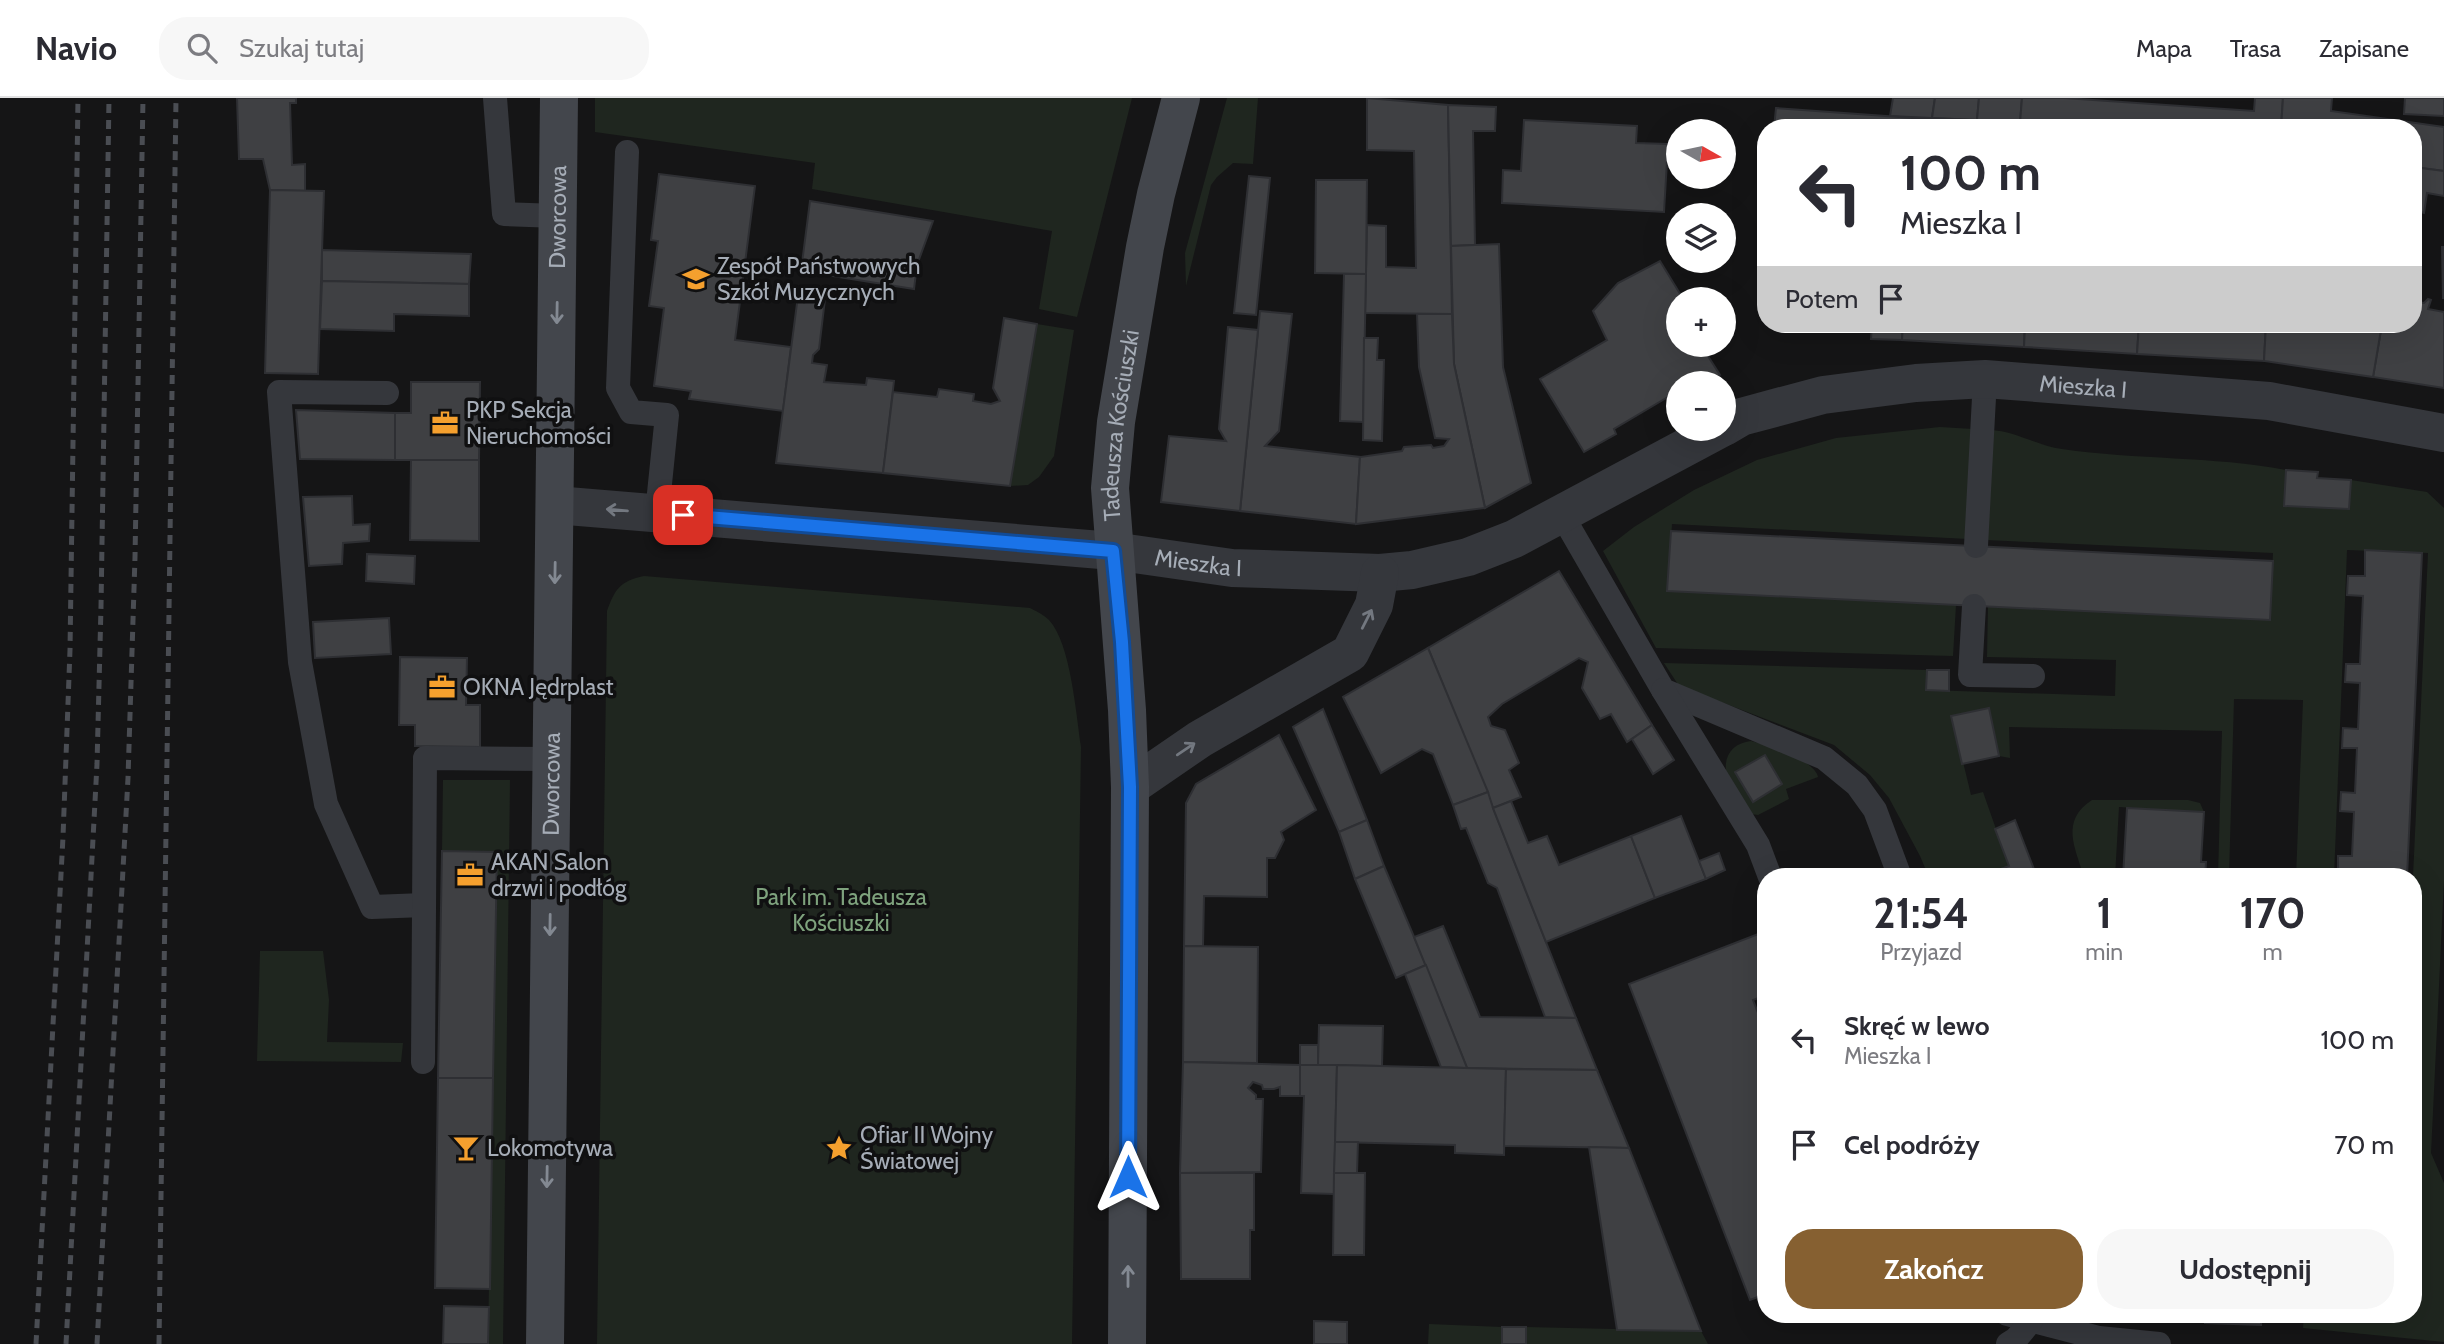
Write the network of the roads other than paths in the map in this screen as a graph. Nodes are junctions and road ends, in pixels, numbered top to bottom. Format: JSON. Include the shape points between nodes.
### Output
{"nodes":[{"id":1,"x":495,"y":98,"type":"edge"},
{"id":2,"x":559,"y":98,"type":"edge"},
{"id":3,"x":1181,"y":98,"type":"edge"},
{"id":4,"x":627,"y":152,"type":"dead end"},
{"id":5,"x":558,"y":216,"type":"junction"},
{"id":6,"x":1985,"y":379,"type":"junction"},
{"id":7,"x":387,"y":393,"type":"dead end"},
{"id":8,"x":1736,"y":421,"type":"edge"},
{"id":9,"x":2444,"y":433,"type":"edge"},
{"id":10,"x":1698,"y":441,"type":"edge"},
{"id":11,"x":555,"y":505,"type":"junction"},
{"id":12,"x":657,"y":513,"type":"junction"},
{"id":13,"x":1562,"y":515,"type":"junction"},
{"id":14,"x":1976,"y":546,"type":"dead end"},
{"id":15,"x":1113,"y":551,"type":"junction"},
{"id":16,"x":1380,"y":573,"type":"junction"},
{"id":17,"x":1973,"y":606,"type":"dead end"},
{"id":18,"x":2034,"y":676,"type":"dead end"},
{"id":19,"x":1663,"y":690,"type":"junction"},
{"id":20,"x":552,"y":759,"type":"junction"},
{"id":21,"x":1130,"y":787,"type":"junction"},
{"id":22,"x":1767,"y":868,"type":"edge"},
{"id":23,"x":1897,"y":868,"type":"edge"},
{"id":24,"x":424,"y":905,"type":"junction"},
{"id":25,"x":423,"y":1062,"type":"dead end"},
{"id":26,"x":2018,"y":1323,"type":"edge"},
{"id":27,"x":2039,"y":1323,"type":"edge"},
{"id":28,"x":2143,"y":1343,"type":"edge"},
{"id":29,"x":545,"y":1344,"type":"edge"},
{"id":30,"x":1127,"y":1344,"type":"edge"},
{"id":31,"x":2008,"y":1344,"type":"edge"}],
"edges":[{"from":1,"to":5,"type":"lane","via":[[504,214]]},
{"from":2,"to":5,"type":"street","name":"Dworcowa"},
{"from":3,"to":15,"type":"street","name":"Tadeusza Kościuszki","via":[[1156,194],[1116,422],[1110,488]]},
{"from":4,"to":12,"type":"lane","via":[[618,388],[631,412],[667,415]]},
{"from":5,"to":11,"type":"street","name":"Dworcowa","one_way":true},
{"from":6,"to":8,"type":"street","name":"Mieszka I","via":[[1823,395]]},
{"from":6,"to":9,"type":"street","name":"Mieszka I","via":[[2269,401]]},
{"from":6,"to":14,"type":"lane"},
{"from":7,"to":24,"type":"lane","via":[[279,392],[300,662],[326,804],[372,906]]},
{"from":10,"to":13,"type":"street","name":"Mieszka I"},
{"from":12,"to":11,"type":"street","name":"Mieszka I","one_way":true},
{"from":11,"to":20,"type":"street","name":"Dworcowa","one_way":true},
{"from":12,"to":15,"type":"street","name":"Mieszka I"},
{"from":13,"to":16,"type":"street","name":"Mieszka I","via":[[1468,557]]},
{"from":13,"to":19,"type":"lane"},
{"from":15,"to":16,"type":"street","name":"Mieszka I","via":[[1232,568]]},
{"from":15,"to":21,"type":"street","name":"Tadeusza Kościuszki"},
{"from":21,"to":16,"type":"street","one_way":true,"via":[[1200,739],[1350,653],[1374,605]]},
{"from":17,"to":18,"type":"lane","via":[[1970,675]]},
{"from":19,"to":22,"type":"lane","via":[[1758,845]]},
{"from":19,"to":23,"type":"lane","via":[[1824,758],[1857,785],[1875,810]]},
{"from":20,"to":24,"type":"lane","via":[[425,758]]},
{"from":20,"to":29,"type":"street","name":"Dworcowa","one_way":true},
{"from":30,"to":21,"type":"street","name":"Tadeusza Kościuszki","one_way":true},
{"from":24,"to":25,"type":"lane"},
{"from":26,"to":31,"type":"lane","via":[[2016,1339]]},
{"from":27,"to":28,"type":"lane"}]}
